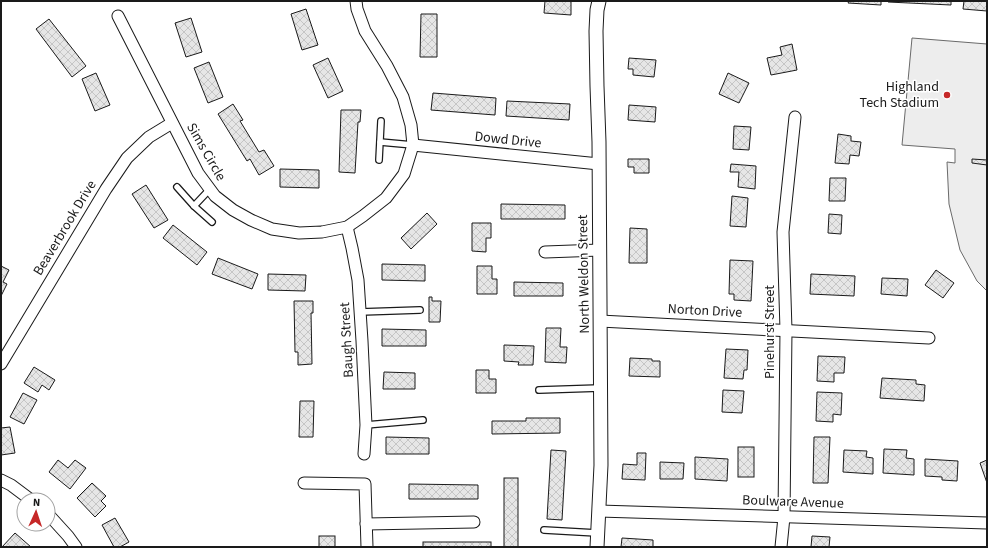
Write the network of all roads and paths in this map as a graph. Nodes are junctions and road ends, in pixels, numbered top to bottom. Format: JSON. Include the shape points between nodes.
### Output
{"nodes":[{"id":1,"x":356,"y":1,"type":"edge"},
{"id":2,"x":599,"y":1,"type":"edge"},
{"id":3,"x":118,"y":16,"type":"dead end"},
{"id":4,"x":795,"y":117,"type":"dead end"},
{"id":5,"x":381,"y":121,"type":"dead end"},
{"id":6,"x":172,"y":123,"type":"junction"},
{"id":7,"x":380,"y":142,"type":"junction"},
{"id":8,"x":413,"y":145,"type":"junction"},
{"id":9,"x":379,"y":160,"type":"dead end"},
{"id":10,"x":599,"y":164,"type":"junction"},
{"id":11,"x":177,"y":187,"type":"dead end"},
{"id":12,"x":210,"y":189,"type":"junction"},
{"id":13,"x":194,"y":206,"type":"junction"},
{"id":14,"x":212,"y":222,"type":"dead end"},
{"id":15,"x":347,"y":227,"type":"junction"},
{"id":16,"x":600,"y":250,"type":"junction"},
{"id":17,"x":546,"y":252,"type":"dead end"},
{"id":18,"x":420,"y":310,"type":"dead end"},
{"id":19,"x":360,"y":312,"type":"junction"},
{"id":20,"x":600,"y":321,"type":"junction"},
{"id":21,"x":786,"y":330,"type":"junction"},
{"id":22,"x":929,"y":338,"type":"dead end"},
{"id":23,"x":1,"y":364,"type":"edge"},
{"id":24,"x":601,"y":388,"type":"junction"},
{"id":25,"x":539,"y":390,"type":"dead end"},
{"id":26,"x":423,"y":420,"type":"dead end"},
{"id":27,"x":366,"y":425,"type":"junction"},
{"id":28,"x":364,"y":454,"type":"dead end"},
{"id":29,"x":1,"y":480,"type":"edge"},
{"id":30,"x":304,"y":483,"type":"dead end"},
{"id":31,"x":20,"y":492,"type":"edge"},
{"id":32,"x":599,"y":511,"type":"junction"},
{"id":33,"x":784,"y":517,"type":"junction"},
{"id":34,"x":474,"y":522,"type":"dead end"},
{"id":35,"x":56,"y":523,"type":"edge"},
{"id":36,"x":987,"y":523,"type":"edge"},
{"id":37,"x":366,"y":524,"type":"junction"},
{"id":38,"x":544,"y":530,"type":"dead end"},
{"id":39,"x":598,"y":533,"type":"junction"},
{"id":40,"x":76,"y":547,"type":"edge"},
{"id":41,"x":367,"y":547,"type":"edge"},
{"id":42,"x":597,"y":547,"type":"edge"},
{"id":43,"x":781,"y":547,"type":"edge"}],
"edges":[{"from":1,"to":8,"type":"street","name":"Sims Circle","via":[[365,31],[403,97],[411,125]]},
{"from":2,"to":10,"type":"street","name":"North Weldon Street","via":[[596,31]]},
{"from":3,"to":6,"type":"street","name":"Sims Circle"},
{"from":4,"to":21,"type":"street","name":"Pinehurst Street","via":[[783,232]]},
{"from":5,"to":7,"type":"lane"},
{"from":6,"to":12,"type":"street","name":"Sims Circle","via":[[198,173]]},
{"from":6,"to":23,"type":"street","name":"Beaverbrook Drive","via":[[149,137],[127,158]]},
{"from":7,"to":8,"type":"lane"},
{"from":7,"to":9,"type":"lane"},
{"from":8,"to":10,"type":"street","name":"Dowd Drive"},
{"from":8,"to":15,"type":"street","name":"Sims Circle","via":[[404,174],[386,198]]},
{"from":10,"to":16,"type":"street","name":"North Weldon Street"},
{"from":11,"to":13,"type":"lane"},
{"from":12,"to":13,"type":"lane"},
{"from":12,"to":15,"type":"street","name":"Sims Circle","via":[[233,210],[272,230],[299,233]]},
{"from":13,"to":14,"type":"lane"},
{"from":15,"to":19,"type":"street","name":"Baugh Street","via":[[358,280]]},
{"from":16,"to":17,"type":"street"},
{"from":16,"to":20,"type":"street","name":"North Weldon Street"},
{"from":18,"to":19,"type":"lane"},
{"from":19,"to":27,"type":"street","name":"Baugh Street"},
{"from":20,"to":21,"type":"street","name":"Norton Drive"},
{"from":20,"to":24,"type":"street","name":"North Weldon Street"},
{"from":21,"to":22,"type":"street","name":"Norton Drive"},
{"from":21,"to":33,"type":"street","name":"Pinehurst Street"},
{"from":24,"to":25,"type":"lane"},
{"from":24,"to":32,"type":"street","name":"North Weldon Street"},
{"from":26,"to":27,"type":"lane"},
{"from":27,"to":28,"type":"street","name":"Baugh Street"},
{"from":29,"to":31,"type":"street"},
{"from":30,"to":37,"type":"street","via":[[365,484]]},
{"from":32,"to":33,"type":"street","name":"Boulware Avenue"},
{"from":32,"to":39,"type":"street","name":"North Weldon Street"},
{"from":33,"to":36,"type":"street","name":"Boulware Avenue"},
{"from":33,"to":43,"type":"street","name":"Pinehurst Street"},
{"from":34,"to":37,"type":"street"},
{"from":35,"to":40,"type":"street"},
{"from":37,"to":41,"type":"street"},
{"from":38,"to":39,"type":"lane"},
{"from":39,"to":42,"type":"street","name":"North Weldon Street"}]}
